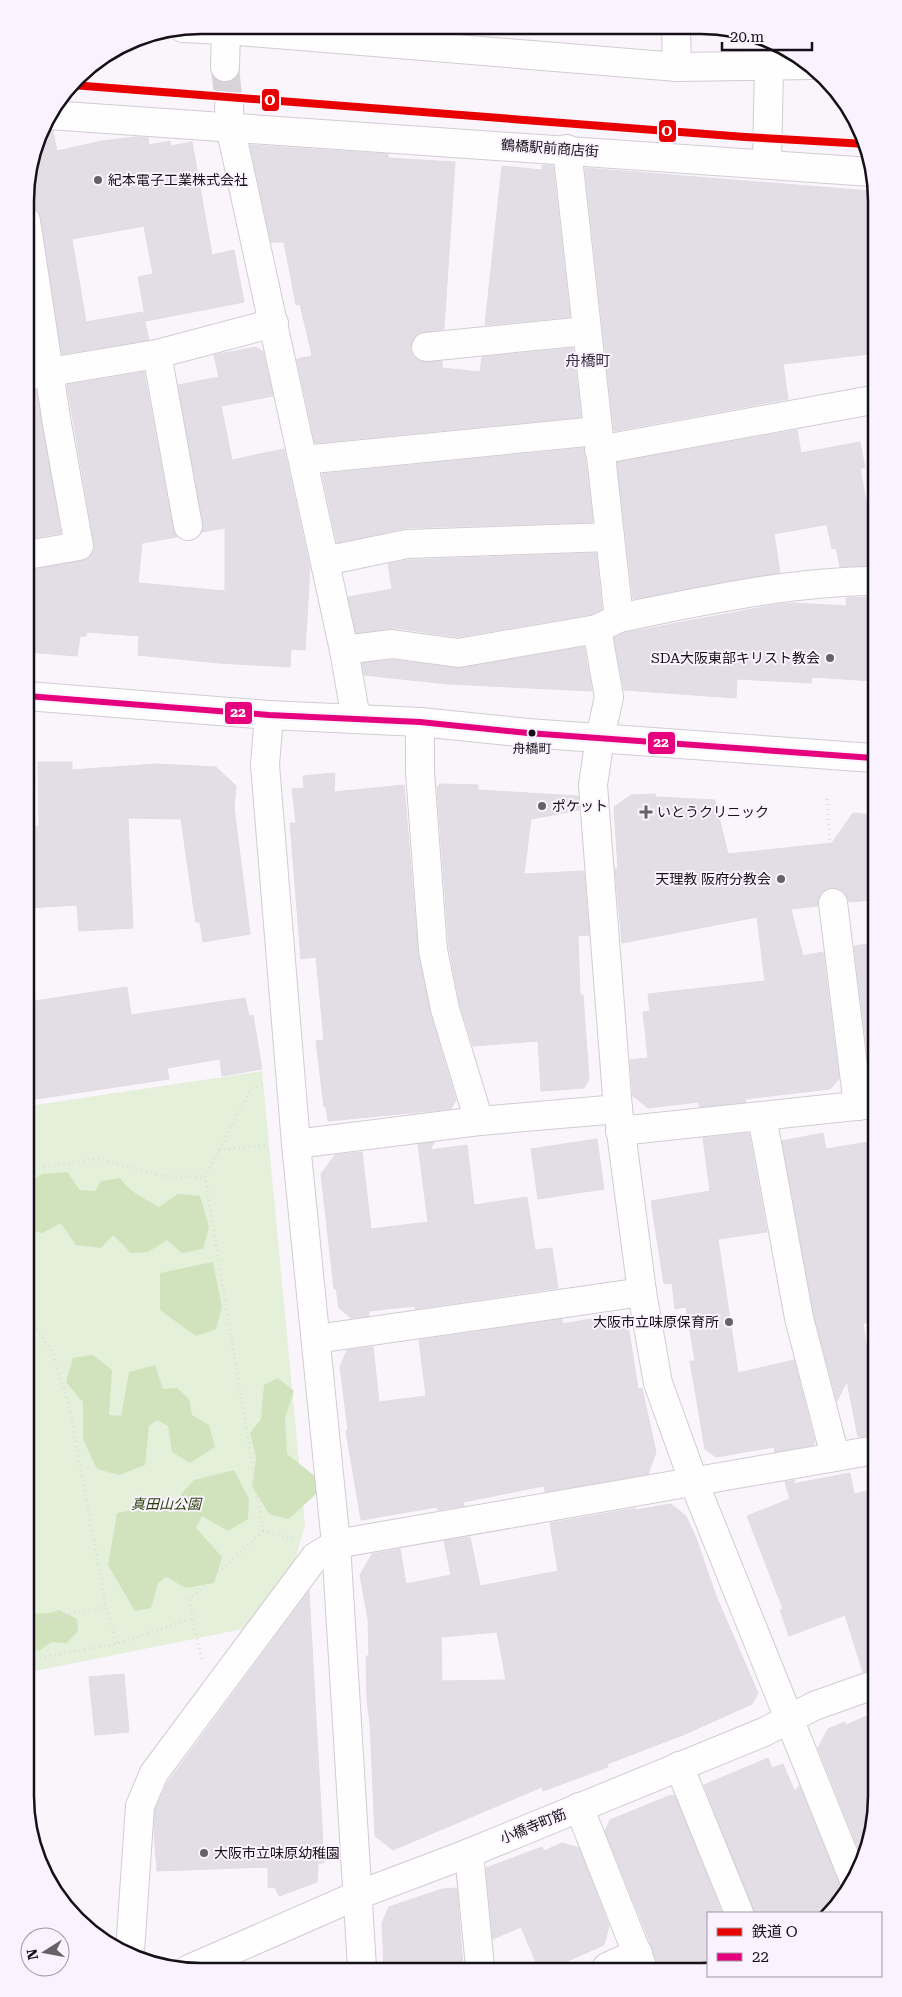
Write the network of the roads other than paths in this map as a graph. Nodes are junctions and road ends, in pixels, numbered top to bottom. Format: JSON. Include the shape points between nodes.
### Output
{"nodes":[{"id":1,"x":207,"y":34,"type":"edge"},
{"id":2,"x":277,"y":34,"type":"edge"},
{"id":3,"x":676,"y":34,"type":"edge"},
{"id":4,"x":798,"y":65,"type":"edge"},
{"id":5,"x":769,"y":66,"type":"junction"},
{"id":6,"x":225,"y":67,"type":"tunnel mouth"},
{"id":7,"x":677,"y":67,"type":"junction"},
{"id":8,"x":58,"y":115,"type":"edge"},
{"id":9,"x":229,"y":116,"type":"junction"},
{"id":10,"x":567,"y":149,"type":"junction"},
{"id":11,"x":766,"y":164,"type":"junction"},
{"id":12,"x":866,"y":172,"type":"edge"},
{"id":13,"x":274,"y":323,"type":"junction"},
{"id":14,"x":586,"y":331,"type":"junction"},
{"id":15,"x":34,"y":332,"type":"edge"},
{"id":16,"x":426,"y":348,"type":"dead end"},
{"id":17,"x":157,"y":354,"type":"junction"},
{"id":18,"x":37,"y":374,"type":"edge"},
{"id":19,"x":868,"y":401,"type":"edge"},
{"id":20,"x":598,"y":441,"type":"junction"},
{"id":21,"x":303,"y":460,"type":"junction"},
{"id":22,"x":188,"y":526,"type":"dead end"},
{"id":23,"x":610,"y":537,"type":"junction"},
{"id":24,"x":34,"y":554,"type":"edge"},
{"id":25,"x":325,"y":561,"type":"junction"},
{"id":26,"x":868,"y":581,"type":"edge"},
{"id":27,"x":608,"y":623,"type":"junction"},
{"id":28,"x":344,"y":650,"type":"junction"},
{"id":29,"x":34,"y":697,"type":"edge"},
{"id":30,"x":269,"y":714,"type":"junction"},
{"id":31,"x":356,"y":719,"type":"junction"},
{"id":32,"x":420,"y":722,"type":"junction"},
{"id":33,"x":600,"y":738,"type":"junction"},
{"id":34,"x":868,"y":758,"type":"edge"},
{"id":35,"x":833,"y":903,"type":"road end"},
{"id":36,"x":866,"y":1105,"type":"edge"},
{"id":37,"x":762,"y":1116,"type":"junction"},
{"id":38,"x":619,"y":1120,"type":"junction"},
{"id":39,"x":479,"y":1121,"type":"junction"},
{"id":40,"x":296,"y":1144,"type":"junction"},
{"id":41,"x":642,"y":1292,"type":"junction"},
{"id":42,"x":316,"y":1339,"type":"junction"},
{"id":43,"x":868,"y":1451,"type":"edge"},
{"id":44,"x":835,"y":1456,"type":"junction"},
{"id":45,"x":694,"y":1480,"type":"junction"},
{"id":46,"x":336,"y":1544,"type":"junction"},
{"id":47,"x":868,"y":1687,"type":"edge"},
{"id":48,"x":789,"y":1719,"type":"junction"},
{"id":49,"x":679,"y":1766,"type":"junction"},
{"id":50,"x":579,"y":1807,"type":"junction"},
{"id":51,"x":469,"y":1853,"type":"junction"},
{"id":52,"x":850,"y":1871,"type":"edge"},
{"id":53,"x":358,"y":1895,"type":"junction"},
{"id":54,"x":739,"y":1912,"type":"edge"},
{"id":55,"x":130,"y":1947,"type":"edge"},
{"id":56,"x":640,"y":1960,"type":"edge"},
{"id":57,"x":203,"y":1963,"type":"edge"},
{"id":58,"x":362,"y":1963,"type":"edge"},
{"id":59,"x":480,"y":1963,"type":"edge"},
{"id":60,"x":626,"y":1963,"type":"edge"}],
"edges":[{"from":1,"to":6,"type":"street"},
{"from":2,"to":7,"type":"street"},
{"from":3,"to":7,"type":"street"},
{"from":4,"to":5,"type":"street"},
{"from":5,"to":7,"type":"street"},
{"from":5,"to":11,"type":"street"},
{"from":8,"to":9,"type":"street","name":"鶴橋駅前商店街"},
{"from":9,"to":10,"type":"street","name":"鶴橋駅前商店街"},
{"from":9,"to":13,"type":"street"},
{"from":10,"to":11,"type":"street","name":"鶴橋駅前商店街"},
{"from":10,"to":14,"type":"street"},
{"from":11,"to":12,"type":"street","name":"鶴橋駅前商店街"},
{"from":13,"to":17,"type":"street"},
{"from":13,"to":21,"type":"street"},
{"from":14,"to":16,"type":"street"},
{"from":14,"to":20,"type":"street"},
{"from":15,"to":18,"type":"street"},
{"from":17,"to":18,"type":"street"},
{"from":17,"to":22,"type":"street"},
{"from":18,"to":24,"type":"street","via":[[79,546]]},
{"from":19,"to":20,"type":"street"},
{"from":20,"to":21,"type":"street","via":[[541,435]]},
{"from":20,"to":23,"type":"street"},
{"from":21,"to":25,"type":"street"},
{"from":23,"to":25,"type":"street","via":[[407,544]]},
{"from":23,"to":27,"type":"street"},
{"from":25,"to":28,"type":"street"},
{"from":26,"to":27,"type":"street","via":[[827,583],[696,602]]},
{"from":27,"to":28,"type":"street","via":[[458,653],[392,644]]},
{"from":27,"to":33,"type":"street","via":[[609,697]]},
{"from":28,"to":31,"type":"street"},
{"from":29,"to":30,"type":"street"},
{"from":30,"to":31,"type":"street"},
{"from":30,"to":40,"type":"street","via":[[265,765]]},
{"from":31,"to":32,"type":"street"},
{"from":32,"to":33,"type":"street"},
{"from":32,"to":39,"type":"street","via":[[420,772],[433,950],[445,1008]]},
{"from":33,"to":34,"type":"street"},
{"from":33,"to":38,"type":"street","via":[[593,786]]},
{"from":35,"to":36,"type":"street"},
{"from":36,"to":37,"type":"street"},
{"from":37,"to":38,"type":"street"},
{"from":37,"to":44,"type":"street","via":[[799,1318]]},
{"from":38,"to":39,"type":"street"},
{"from":38,"to":41,"type":"street"},
{"from":39,"to":40,"type":"street"},
{"from":40,"to":42,"type":"street"},
{"from":41,"to":42,"type":"street"},
{"from":41,"to":45,"type":"street","via":[[658,1383]]},
{"from":42,"to":46,"type":"street"},
{"from":43,"to":44,"type":"street"},
{"from":44,"to":45,"type":"street"},
{"from":45,"to":46,"type":"street"},
{"from":45,"to":48,"type":"street"},
{"from":46,"to":53,"type":"street"},
{"from":46,"to":55,"type":"street","via":[[315,1557],[154,1773],[140,1806]]},
{"from":47,"to":48,"type":"street","name":"小橋寺町筋","via":[[814,1706]]},
{"from":48,"to":49,"type":"street","name":"小橋寺町筋"},
{"from":48,"to":52,"type":"street"},
{"from":49,"to":50,"type":"street","name":"小橋寺町筋"},
{"from":49,"to":54,"type":"street"},
{"from":50,"to":51,"type":"street","name":"小橋寺町筋"},
{"from":50,"to":56,"type":"street"},
{"from":51,"to":53,"type":"street","name":"小橋寺町筋"},
{"from":51,"to":59,"type":"street"},
{"from":53,"to":57,"type":"street","name":"小橋寺町筋"},
{"from":53,"to":58,"type":"street"},
{"from":56,"to":60,"type":"street"}]}
